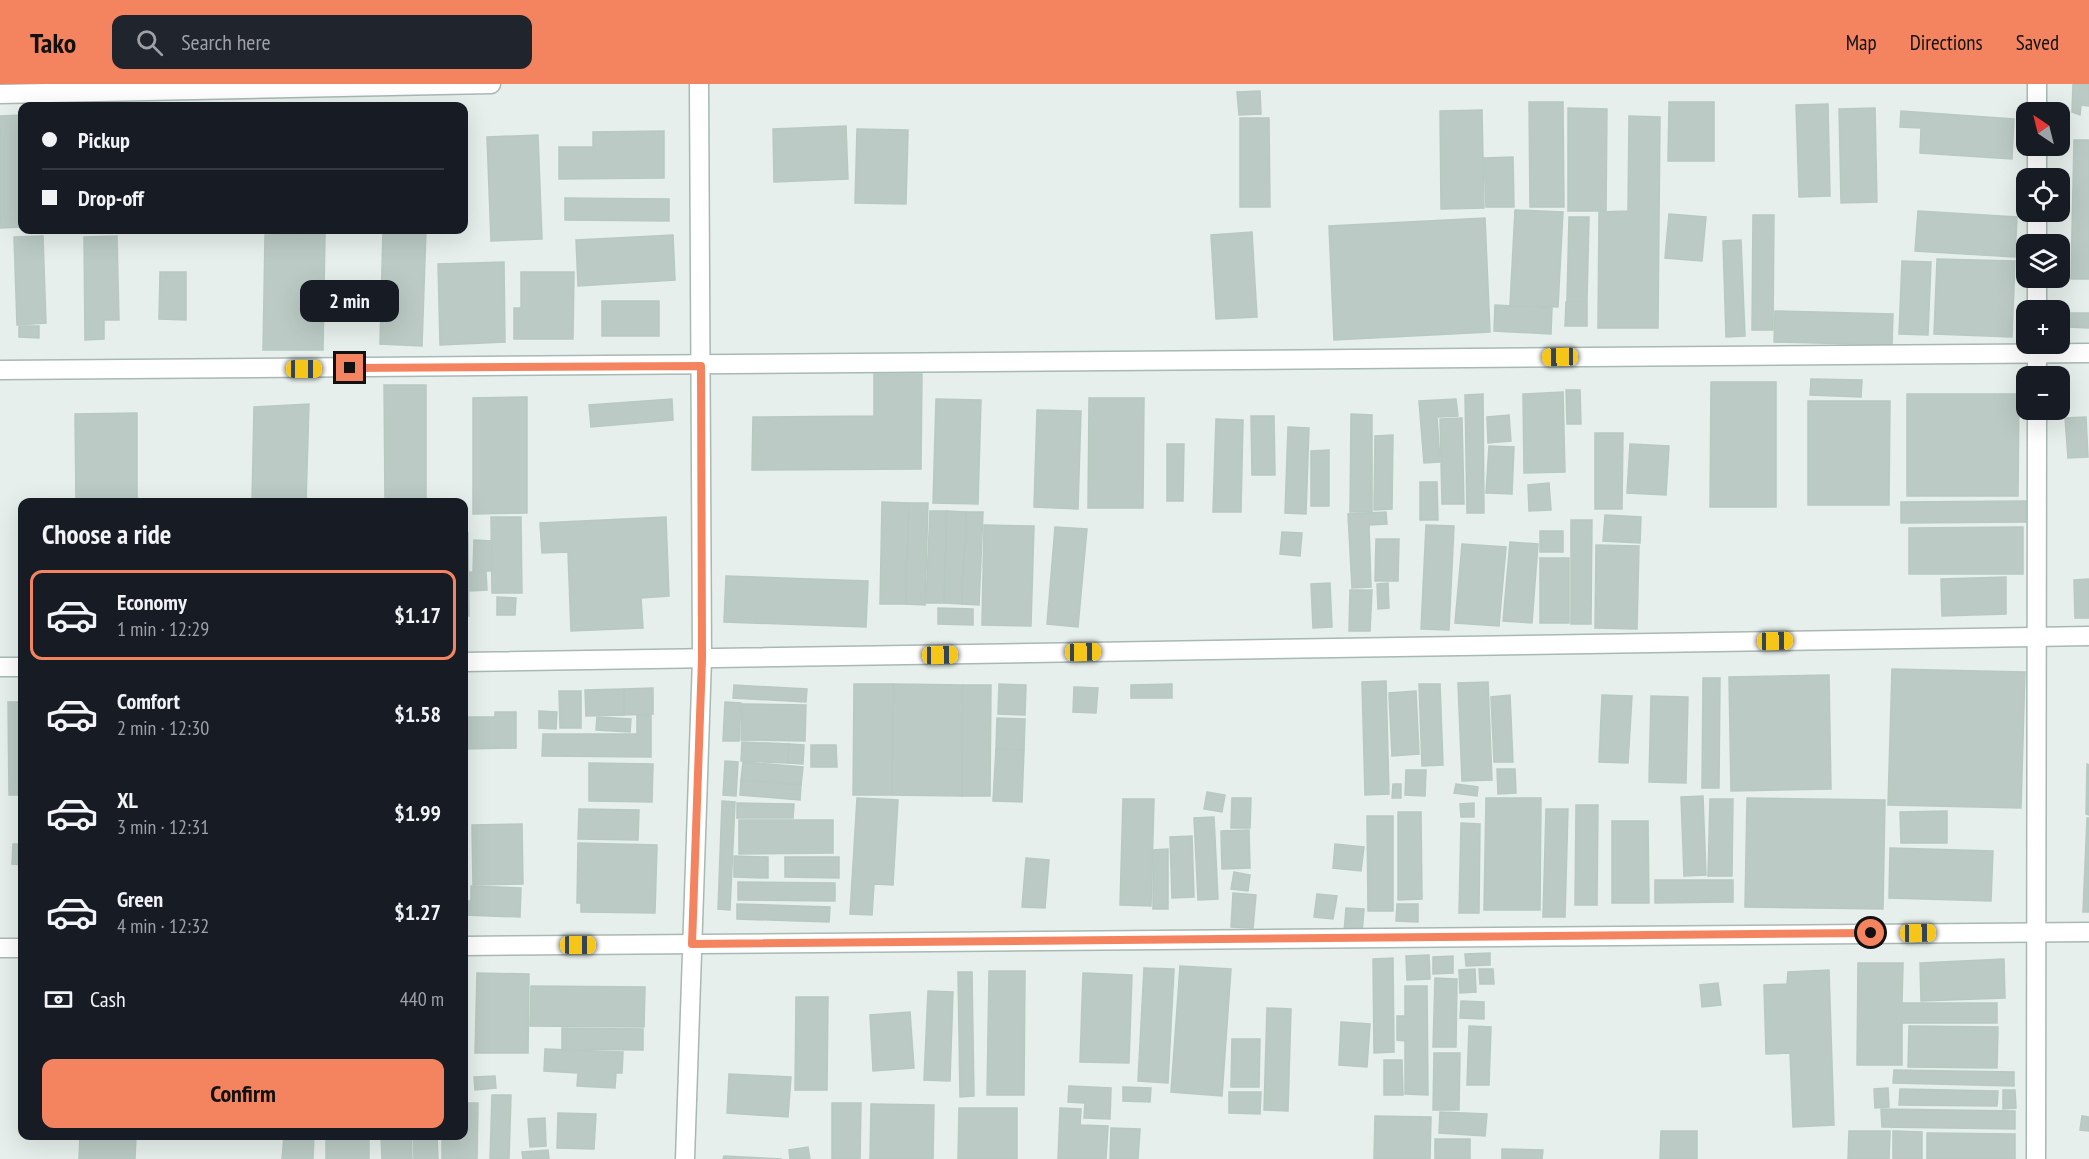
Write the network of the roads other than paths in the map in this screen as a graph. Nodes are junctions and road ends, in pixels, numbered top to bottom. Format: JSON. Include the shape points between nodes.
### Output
{"nodes":[{"id":1,"x":491,"y":84,"type":"edge"},
{"id":2,"x":699,"y":84,"type":"edge"},
{"id":3,"x":2037,"y":84,"type":"edge"},
{"id":4,"x":0,"y":94,"type":"edge"},
{"id":5,"x":2037,"y":102,"type":"edge"},
{"id":6,"x":2016,"y":348,"type":"edge"},
{"id":7,"x":2070,"y":351,"type":"edge"},
{"id":8,"x":2089,"y":353,"type":"edge"},
{"id":9,"x":701,"y":366,"type":"junction"},
{"id":10,"x":0,"y":370,"type":"edge"},
{"id":11,"x":2037,"y":420,"type":"edge"},
{"id":12,"x":2089,"y":636,"type":"edge"},
{"id":13,"x":2037,"y":637,"type":"junction"},
{"id":14,"x":702,"y":659,"type":"junction"},
{"id":15,"x":468,"y":662,"type":"edge"},
{"id":16,"x":0,"y":667,"type":"edge"},
{"id":17,"x":18,"y":667,"type":"edge"},
{"id":18,"x":2036,"y":932,"type":"junction"},
{"id":19,"x":2089,"y":932,"type":"edge"},
{"id":20,"x":692,"y":944,"type":"junction"},
{"id":21,"x":468,"y":946,"type":"edge"},
{"id":22,"x":0,"y":948,"type":"edge"},
{"id":23,"x":18,"y":948,"type":"edge"},
{"id":24,"x":685,"y":1159,"type":"edge"},
{"id":25,"x":2036,"y":1159,"type":"edge"}],
"edges":[{"from":1,"to":4,"type":"street"},
{"from":2,"to":9,"type":"street"},
{"from":3,"to":5,"type":"street"},
{"from":6,"to":9,"type":"street"},
{"from":7,"to":8,"type":"street"},
{"from":9,"to":10,"type":"street"},
{"from":9,"to":14,"type":"street"},
{"from":11,"to":13,"type":"street"},
{"from":12,"to":13,"type":"street"},
{"from":13,"to":14,"type":"street"},
{"from":13,"to":18,"type":"street"},
{"from":14,"to":15,"type":"street"},
{"from":14,"to":20,"type":"street"},
{"from":16,"to":17,"type":"street"},
{"from":18,"to":19,"type":"street"},
{"from":18,"to":20,"type":"street"},
{"from":18,"to":25,"type":"street"},
{"from":20,"to":21,"type":"street"},
{"from":20,"to":24,"type":"street"},
{"from":22,"to":23,"type":"street"}]}
